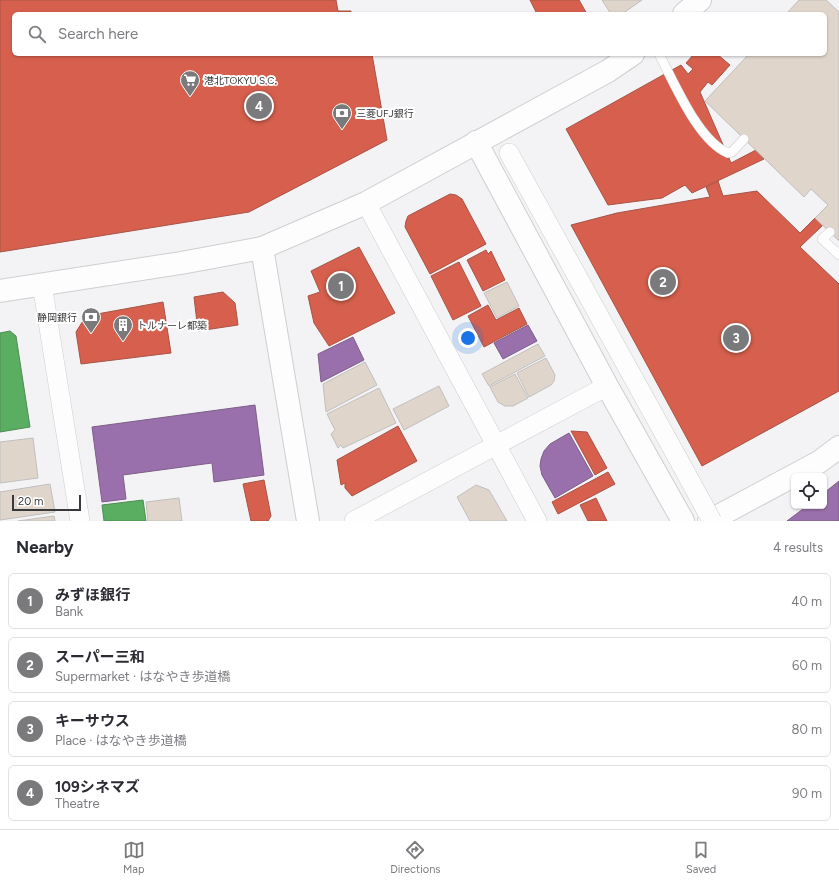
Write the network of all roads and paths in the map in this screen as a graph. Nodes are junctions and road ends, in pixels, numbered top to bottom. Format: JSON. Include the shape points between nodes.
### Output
{"nodes":[{"id":1,"x":700,"y":0,"type":"edge"},
{"id":2,"x":686,"y":12,"type":"edge"},
{"id":3,"x":630,"y":56,"type":"edge"},
{"id":4,"x":660,"y":56,"type":"edge"},
{"id":5,"x":744,"y":139,"type":"dead end"},
{"id":6,"x":476,"y":142,"type":"junction"},
{"id":7,"x":509,"y":153,"type":"dead end"},
{"id":8,"x":366,"y":203,"type":"junction"},
{"id":9,"x":830,"y":232,"type":"dead end"},
{"id":10,"x":262,"y":248,"type":"junction"},
{"id":11,"x":839,"y":255,"type":"edge"},
{"id":12,"x":42,"y":284,"type":"junction"},
{"id":13,"x":0,"y":291,"type":"edge"},
{"id":14,"x":607,"y":386,"type":"junction"},
{"id":15,"x":496,"y":445,"type":"junction"},
{"id":16,"x":839,"y":447,"type":"edge"},
{"id":17,"x":80,"y":521,"type":"edge"},
{"id":18,"x":308,"y":521,"type":"edge"},
{"id":19,"x":354,"y":521,"type":"edge"},
{"id":20,"x":537,"y":521,"type":"edge"},
{"id":21,"x":683,"y":521,"type":"edge"},
{"id":22,"x":711,"y":521,"type":"edge"}],
"edges":[{"from":1,"to":2,"type":"street"},
{"from":3,"to":6,"type":"street"},
{"from":4,"to":5,"type":"lane","via":[[694,118],[707,136],[728,153]]},
{"from":6,"to":8,"type":"street"},
{"from":6,"to":14,"type":"street"},
{"from":7,"to":22,"type":"street","bridge":true},
{"from":8,"to":10,"type":"street"},
{"from":8,"to":15,"type":"street"},
{"from":9,"to":11,"type":"lane","via":[[822,239]]},
{"from":10,"to":12,"type":"street"},
{"from":10,"to":18,"type":"street"},
{"from":12,"to":13,"type":"street"},
{"from":12,"to":17,"type":"street"},
{"from":14,"to":15,"type":"street"},
{"from":14,"to":21,"type":"street"},
{"from":15,"to":19,"type":"street"},
{"from":15,"to":20,"type":"street"},
{"from":16,"to":22,"type":"street","via":[[819,462]]}]}
